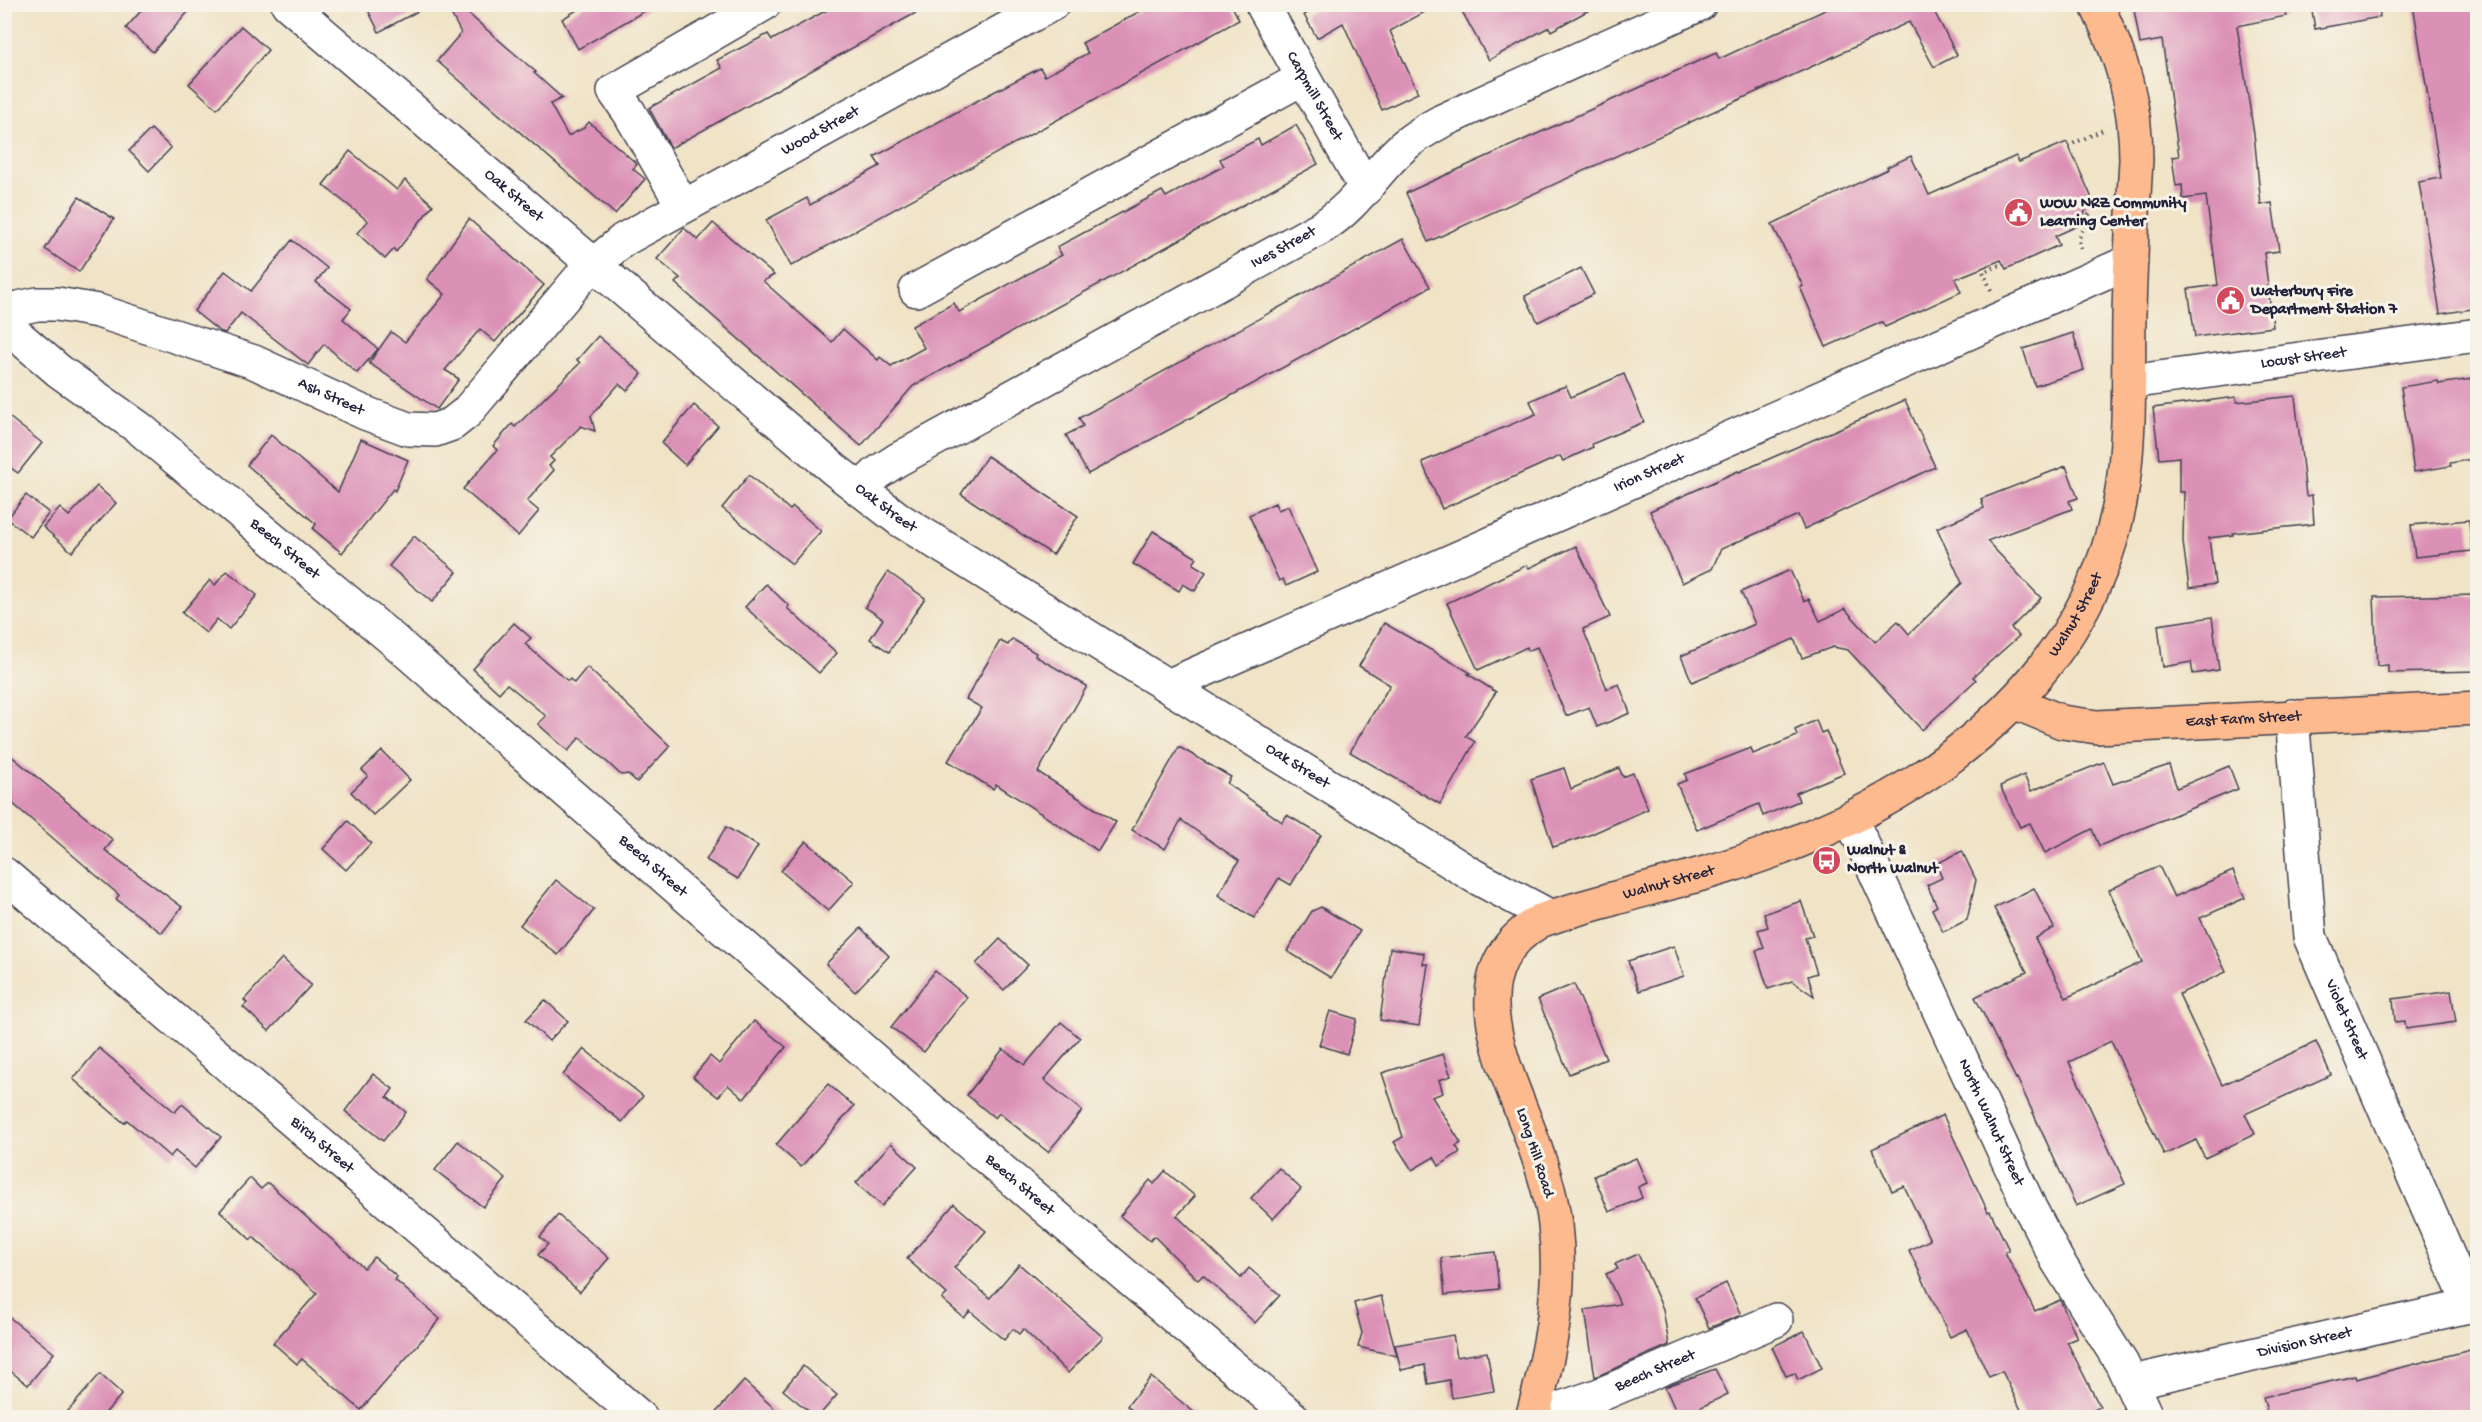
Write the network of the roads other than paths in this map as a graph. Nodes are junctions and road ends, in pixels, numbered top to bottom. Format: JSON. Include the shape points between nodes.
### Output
{"nodes":[{"id":1,"x":288,"y":4,"type":"edge"},
{"id":2,"x":764,"y":4,"type":"edge"},
{"id":3,"x":1052,"y":4,"type":"edge"},
{"id":4,"x":1262,"y":4,"type":"edge"},
{"id":5,"x":1700,"y":4,"type":"edge"},
{"id":6,"x":2097,"y":4,"type":"edge"},
{"id":7,"x":1303,"y":78,"type":"junction"},
{"id":8,"x":1366,"y":189,"type":"junction"},
{"id":9,"x":683,"y":206,"type":"junction"},
{"id":10,"x":2131,"y":261,"type":"junction"},
{"id":11,"x":593,"y":265,"type":"junction"},
{"id":12,"x":916,"y":290,"type":"dead end"},
{"id":13,"x":4,"y":311,"type":"edge"},
{"id":14,"x":4,"y":324,"type":"edge"},
{"id":15,"x":2478,"y":335,"type":"edge"},
{"id":16,"x":2129,"y":382,"type":"junction"},
{"id":17,"x":860,"y":490,"type":"junction"},
{"id":18,"x":1168,"y":686,"type":"junction"},
{"id":19,"x":2014,"y":702,"type":"junction"},
{"id":20,"x":2478,"y":708,"type":"edge"},
{"id":21,"x":2292,"y":716,"type":"junction"},
{"id":22,"x":1851,"y":819,"type":"junction"},
{"id":23,"x":4,"y":874,"type":"edge"},
{"id":24,"x":1551,"y":916,"type":"junction"},
{"id":25,"x":2474,"y":1305,"type":"edge"},
{"id":26,"x":1776,"y":1320,"type":"dead end"},
{"id":27,"x":2132,"y":1382,"type":"junction"},
{"id":28,"x":628,"y":1413,"type":"edge"},
{"id":29,"x":1532,"y":1417,"type":"edge"},
{"id":30,"x":1293,"y":1418,"type":"edge"},
{"id":31,"x":2147,"y":1418,"type":"edge"}],
"edges":[{"from":1,"to":11,"type":"street","name":"Oak Street"},
{"from":2,"to":9,"type":"street","via":[[614,91]]},
{"from":3,"to":9,"type":"street","name":"Wood Street"},
{"from":4,"to":7,"type":"street","name":"Carpmill Street"},
{"from":5,"to":8,"type":"street","name":"Ives Street","via":[[1442,121],[1405,145]]},
{"from":6,"to":10,"type":"main road","name":"Walnut Street","via":[[2133,107],[2136,131]]},
{"from":7,"to":8,"type":"street","name":"Carpmill Street"},
{"from":7,"to":12,"type":"street"},
{"from":8,"to":17,"type":"street","name":"Ives Street","via":[[1345,212],[1322,227],[897,460]]},
{"from":9,"to":11,"type":"street","name":"Wood Street","via":[[637,230]]},
{"from":10,"to":16,"type":"main road","name":"Walnut Street"},
{"from":10,"to":18,"type":"street","name":"Irion Street"},
{"from":11,"to":13,"type":"street","name":"Ash Street","via":[[466,413],[435,430],[394,425],[254,362],[98,311],[47,304]]},
{"from":11,"to":17,"type":"street","name":"Oak Street"},
{"from":14,"to":30,"type":"street","name":"Beech Street","via":[[59,371],[139,428],[391,638],[953,1130]]},
{"from":15,"to":16,"type":"street","name":"Locust Street"},
{"from":16,"to":19,"type":"main road","name":"Walnut Street","via":[[2123,478],[2108,548],[2088,599],[2067,634]]},
{"from":17,"to":18,"type":"street","name":"Oak Street","via":[[930,540]]},
{"from":18,"to":24,"type":"street","name":"Oak Street","via":[[1474,876]]},
{"from":19,"to":21,"type":"main road","name":"East Farm Street","via":[[2062,722],[2097,727]]},
{"from":19,"to":22,"type":"main road","name":"Walnut Street","via":[[1936,769]]},
{"from":20,"to":21,"type":"main road","name":"East Farm Street"},
{"from":21,"to":25,"type":"street","name":"Violet Street","via":[[2310,937]]},
{"from":22,"to":24,"type":"main road","name":"Walnut Street","via":[[1761,855]]},
{"from":22,"to":27,"type":"street","name":"North Walnut Street","via":[[2030,1208],[2057,1260]]},
{"from":23,"to":28,"type":"street","name":"Birch Street"},
{"from":24,"to":29,"type":"main road","name":"Long Hill Road","via":[[1515,939],[1496,973],[1490,1003],[1501,1058],[1539,1162],[1555,1222],[1555,1316]]},
{"from":25,"to":27,"type":"street","name":"Division Street"},
{"from":26,"to":29,"type":"street","name":"Beech Street","via":[[1597,1396]]},
{"from":27,"to":31,"type":"street","name":"North Walnut Street"}]}
